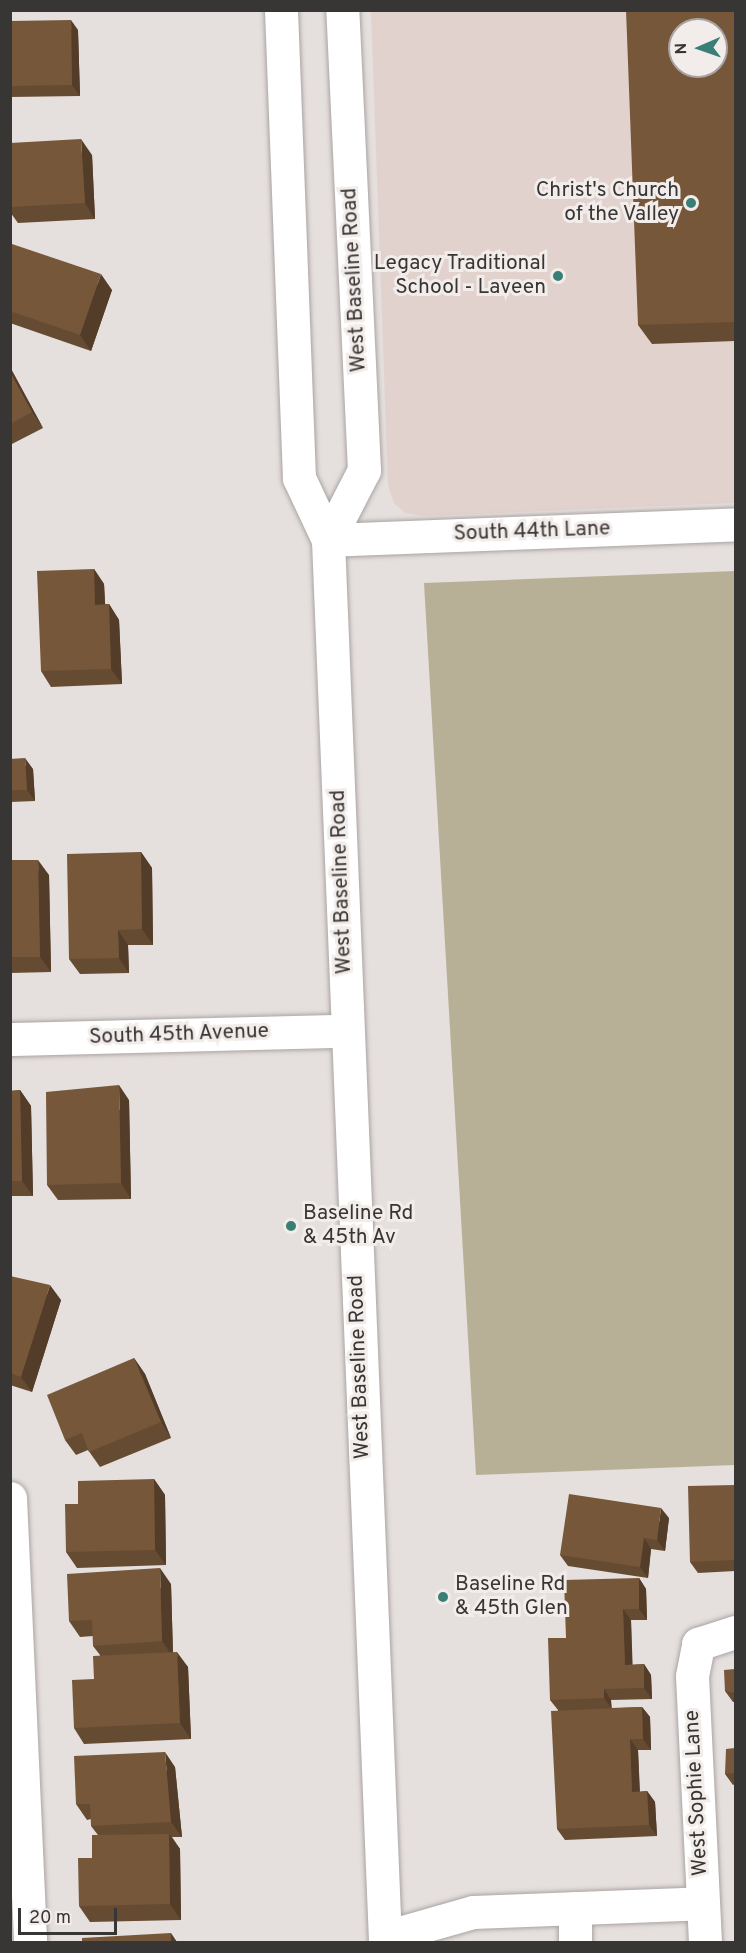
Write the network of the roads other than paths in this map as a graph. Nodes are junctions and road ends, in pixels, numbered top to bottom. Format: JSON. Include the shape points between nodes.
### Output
{"nodes":[{"id":1,"x":281,"y":10,"type":"edge"},
{"id":2,"x":342,"y":10,"type":"edge"},
{"id":3,"x":735,"y":524,"type":"edge"},
{"id":4,"x":328,"y":540,"type":"junction"},
{"id":5,"x":347,"y":1031,"type":"junction"},
{"id":6,"x":10,"y":1040,"type":"edge"},
{"id":7,"x":10,"y":1498,"type":"edge"},
{"id":8,"x":735,"y":1632,"type":"edge"},
{"id":9,"x":703,"y":1903,"type":"junction"},
{"id":10,"x":575,"y":1908,"type":"junction"},
{"id":11,"x":394,"y":1940,"type":"edge"},
{"id":12,"x":30,"y":1942,"type":"edge"},
{"id":13,"x":575,"y":1942,"type":"edge"},
{"id":14,"x":705,"y":1942,"type":"edge"}],
"edges":[{"from":1,"to":4,"type":"main road","name":"West Baseline Road","via":[[299,478]]},
{"from":2,"to":4,"type":"main road","name":"West Baseline Road","via":[[364,470]]},
{"from":3,"to":4,"type":"main road","name":"South 44th Lane"},
{"from":4,"to":5,"type":"main road","name":"West Baseline Road"},
{"from":5,"to":6,"type":"main road","name":"South 45th Avenue"},
{"from":5,"to":11,"type":"main road","name":"West Baseline Road"},
{"from":7,"to":12,"type":"main road"},
{"from":8,"to":9,"type":"main road","name":"West Sophie Lane","via":[[698,1644],[692,1676]]},
{"from":9,"to":10,"type":"main road"},
{"from":9,"to":14,"type":"main road","name":"West Sophie Lane"},
{"from":10,"to":11,"type":"main road","via":[[461,1913]]},
{"from":10,"to":13,"type":"main road"}]}
